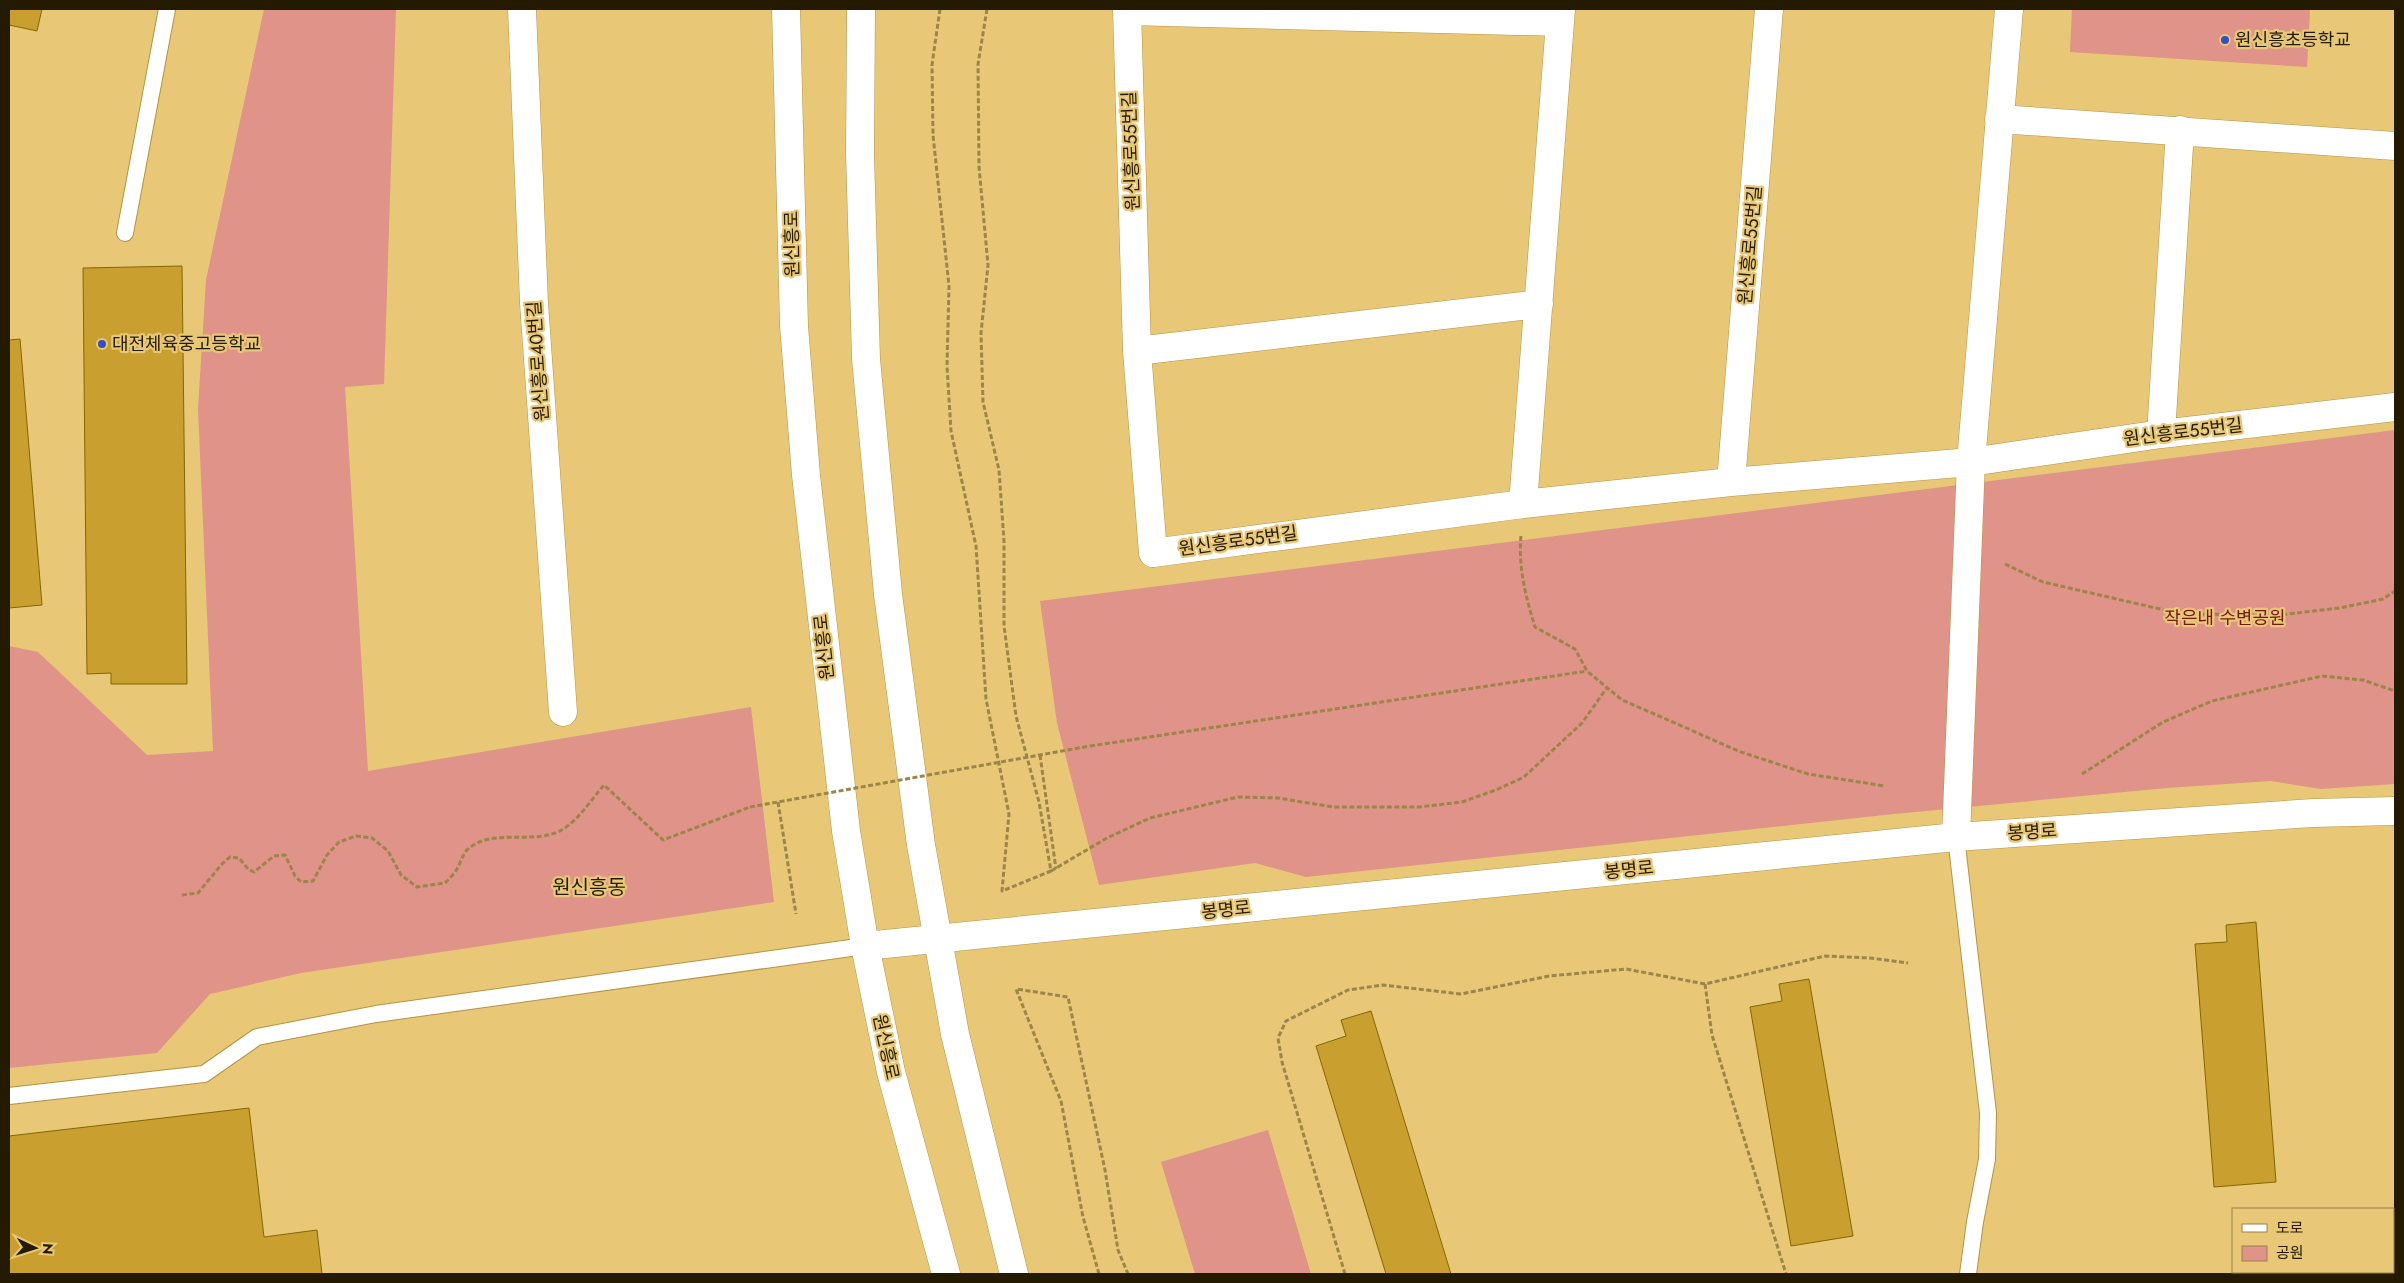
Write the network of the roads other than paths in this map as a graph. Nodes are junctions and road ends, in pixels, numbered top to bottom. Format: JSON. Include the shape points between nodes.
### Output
{"nodes":[{"id":1,"x":167,"y":9,"type":"edge"},
{"id":2,"x":522,"y":9,"type":"edge"},
{"id":3,"x":786,"y":9,"type":"edge"},
{"id":4,"x":861,"y":9,"type":"edge"},
{"id":5,"x":1769,"y":9,"type":"edge"},
{"id":6,"x":2009,"y":9,"type":"edge"},
{"id":7,"x":1127,"y":10,"type":"edge"},
{"id":8,"x":1560,"y":16,"type":"edge"},
{"id":9,"x":1999,"y":119,"type":"junction"},
{"id":10,"x":2180,"y":130,"type":"junction"},
{"id":11,"x":2395,"y":146,"type":"edge"},
{"id":12,"x":125,"y":234,"type":"dead end"},
{"id":13,"x":1539,"y":304,"type":"junction"},
{"id":14,"x":1137,"y":351,"type":"junction"},
{"id":15,"x":2395,"y":407,"type":"edge"},
{"id":16,"x":2161,"y":434,"type":"junction"},
{"id":17,"x":1971,"y":462,"type":"junction"},
{"id":18,"x":1731,"y":482,"type":"junction"},
{"id":19,"x":1523,"y":504,"type":"junction"},
{"id":20,"x":563,"y":712,"type":"dead end"},
{"id":21,"x":2395,"y":811,"type":"edge"},
{"id":22,"x":1956,"y":837,"type":"junction"},
{"id":23,"x":938,"y":939,"type":"junction"},
{"id":24,"x":865,"y":946,"type":"junction"},
{"id":25,"x":9,"y":1096,"type":"edge"},
{"id":26,"x":946,"y":1274,"type":"edge"},
{"id":27,"x":1014,"y":1274,"type":"edge"},
{"id":28,"x":1968,"y":1274,"type":"edge"}],
"edges":[{"from":1,"to":12,"type":"lane"},
{"from":2,"to":20,"type":"street","name":"원신흥로40번길","via":[[534,303]]},
{"from":3,"to":24,"type":"street","name":"원신흥로","via":[[794,326],[806,475],[846,831]]},
{"from":4,"to":23,"type":"street","via":[[860,154],[866,359],[888,594],[921,845]]},
{"from":5,"to":18,"type":"street","name":"원신흥로55번길"},
{"from":6,"to":9,"type":"street"},
{"from":7,"to":8,"type":"street","name":"원신흥로55번길"},
{"from":7,"to":14,"type":"street","name":"원신흥로55번길"},
{"from":8,"to":13,"type":"street","name":"원신흥로55번길"},
{"from":9,"to":10,"type":"street"},
{"from":9,"to":17,"type":"street"},
{"from":10,"to":11,"type":"street"},
{"from":10,"to":16,"type":"street"},
{"from":13,"to":14,"type":"street"},
{"from":13,"to":19,"type":"street","name":"원신흥로55번길"},
{"from":14,"to":19,"type":"street","name":"원신흥로55번길","via":[[1153,553]]},
{"from":15,"to":16,"type":"street","name":"원신흥로55번길"},
{"from":16,"to":17,"type":"street","name":"원신흥로55번길"},
{"from":17,"to":18,"type":"street","name":"원신흥로55번길"},
{"from":17,"to":22,"type":"street"},
{"from":18,"to":19,"type":"street","name":"원신흥로55번길"},
{"from":21,"to":22,"type":"street","name":"봉명로","via":[[2313,813]]},
{"from":22,"to":23,"type":"street","name":"봉명로"},
{"from":22,"to":28,"type":"lane","via":[[1988,1113],[1987,1159]]},
{"from":23,"to":24,"type":"street","name":"봉명로"},
{"from":23,"to":27,"type":"street","via":[[955,1034]]},
{"from":24,"to":25,"type":"lane","via":[[376,1014],[257,1037],[204,1074]]},
{"from":24,"to":26,"type":"street","name":"원신흥로","via":[[891,1072]]}]}
